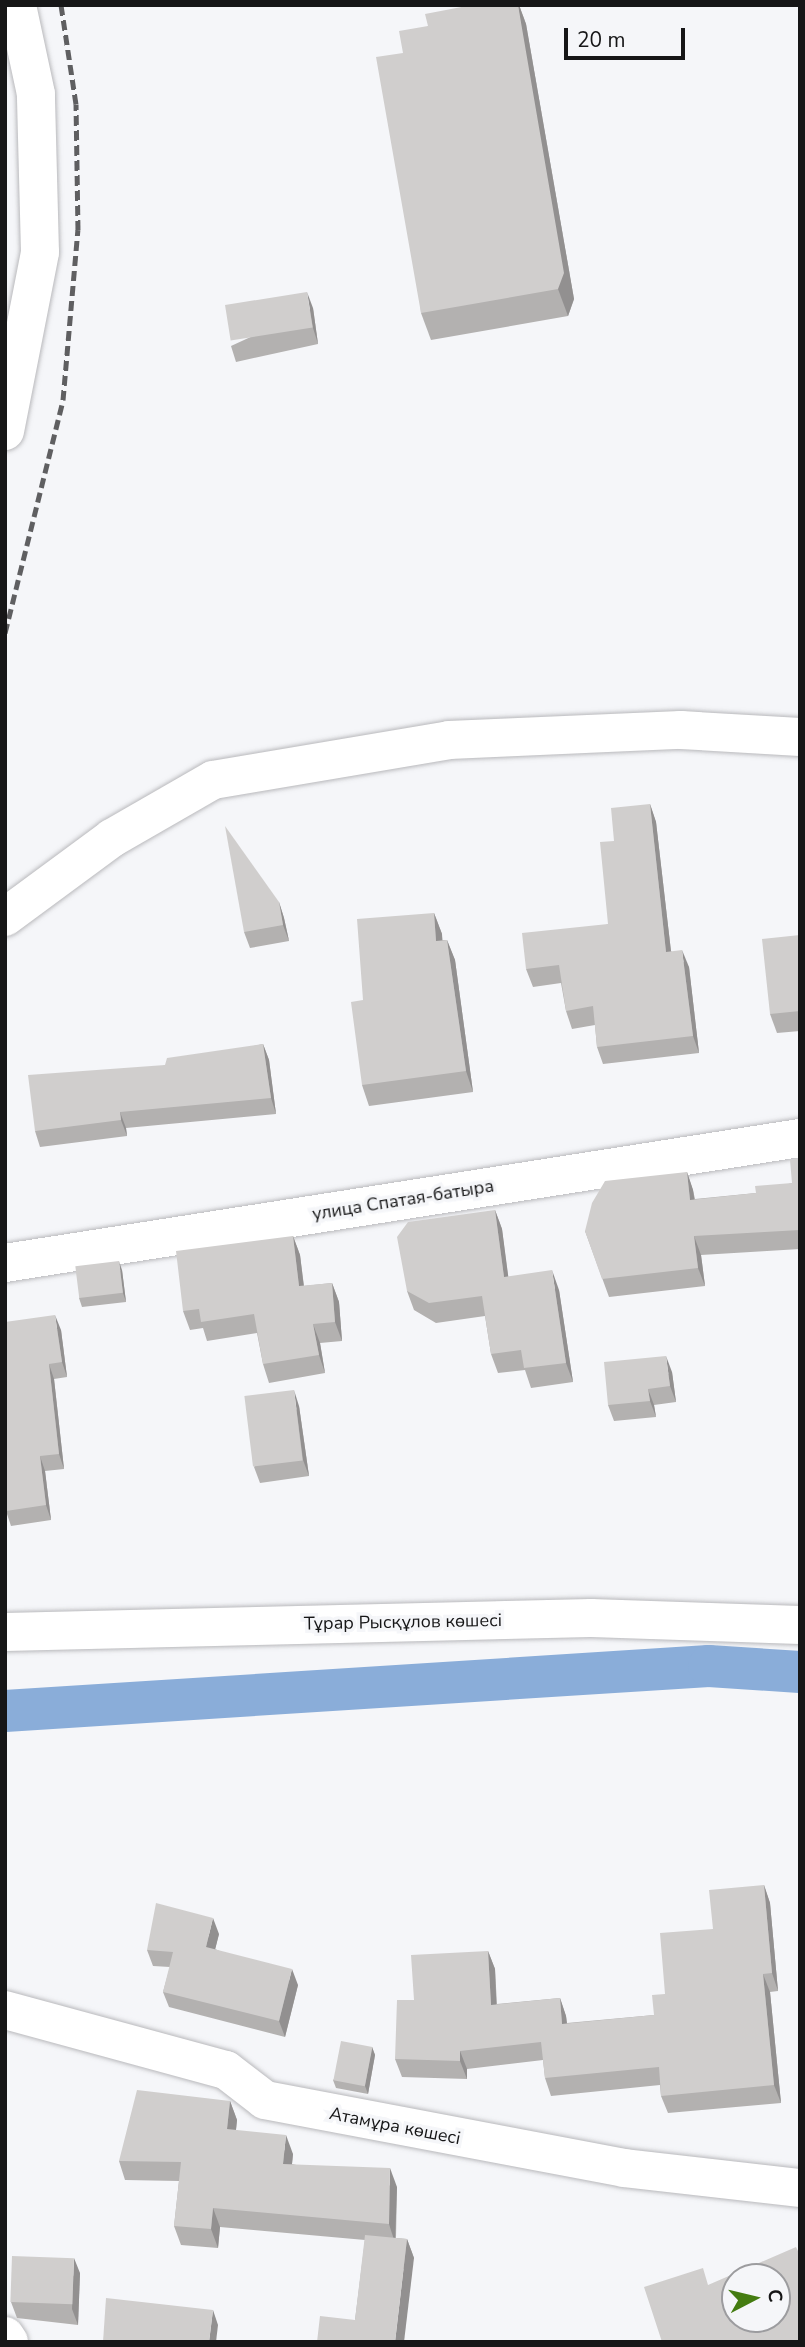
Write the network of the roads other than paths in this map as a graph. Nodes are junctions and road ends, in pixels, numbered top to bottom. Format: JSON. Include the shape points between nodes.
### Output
{"nodes":[{"id":1,"x":17,"y":5,"type":"edge"},
{"id":2,"x":5,"y":431,"type":"edge"},
{"id":3,"x":800,"y":737,"type":"edge"},
{"id":4,"x":5,"y":917,"type":"edge"},
{"id":5,"x":800,"y":1138,"type":"edge"},
{"id":6,"x":5,"y":1263,"type":"edge"},
{"id":7,"x":800,"y":1625,"type":"edge"},
{"id":8,"x":5,"y":1632,"type":"edge"},
{"id":9,"x":5,"y":2010,"type":"edge"},
{"id":10,"x":800,"y":2188,"type":"edge"},
{"id":11,"x":5,"y":2336,"type":"edge"},
{"id":12,"x":9,"y":2342,"type":"edge"}],
"edges":[{"from":1,"to":2,"type":"street","via":[[36,94],[40,252]]},
{"from":3,"to":4,"type":"street","via":[[681,730],[449,740],[212,780],[112,838]]},
{"from":5,"to":6,"type":"street","name":"улица Спатая-батыра"},
{"from":7,"to":8,"type":"street","name":"Тұрар Рысқұлов көшесі","via":[[591,1618]]},
{"from":9,"to":10,"type":"street","name":"Атамұра көшесі","via":[[226,2070],[265,2100],[624,2168]]},
{"from":11,"to":12,"type":"street"}]}
